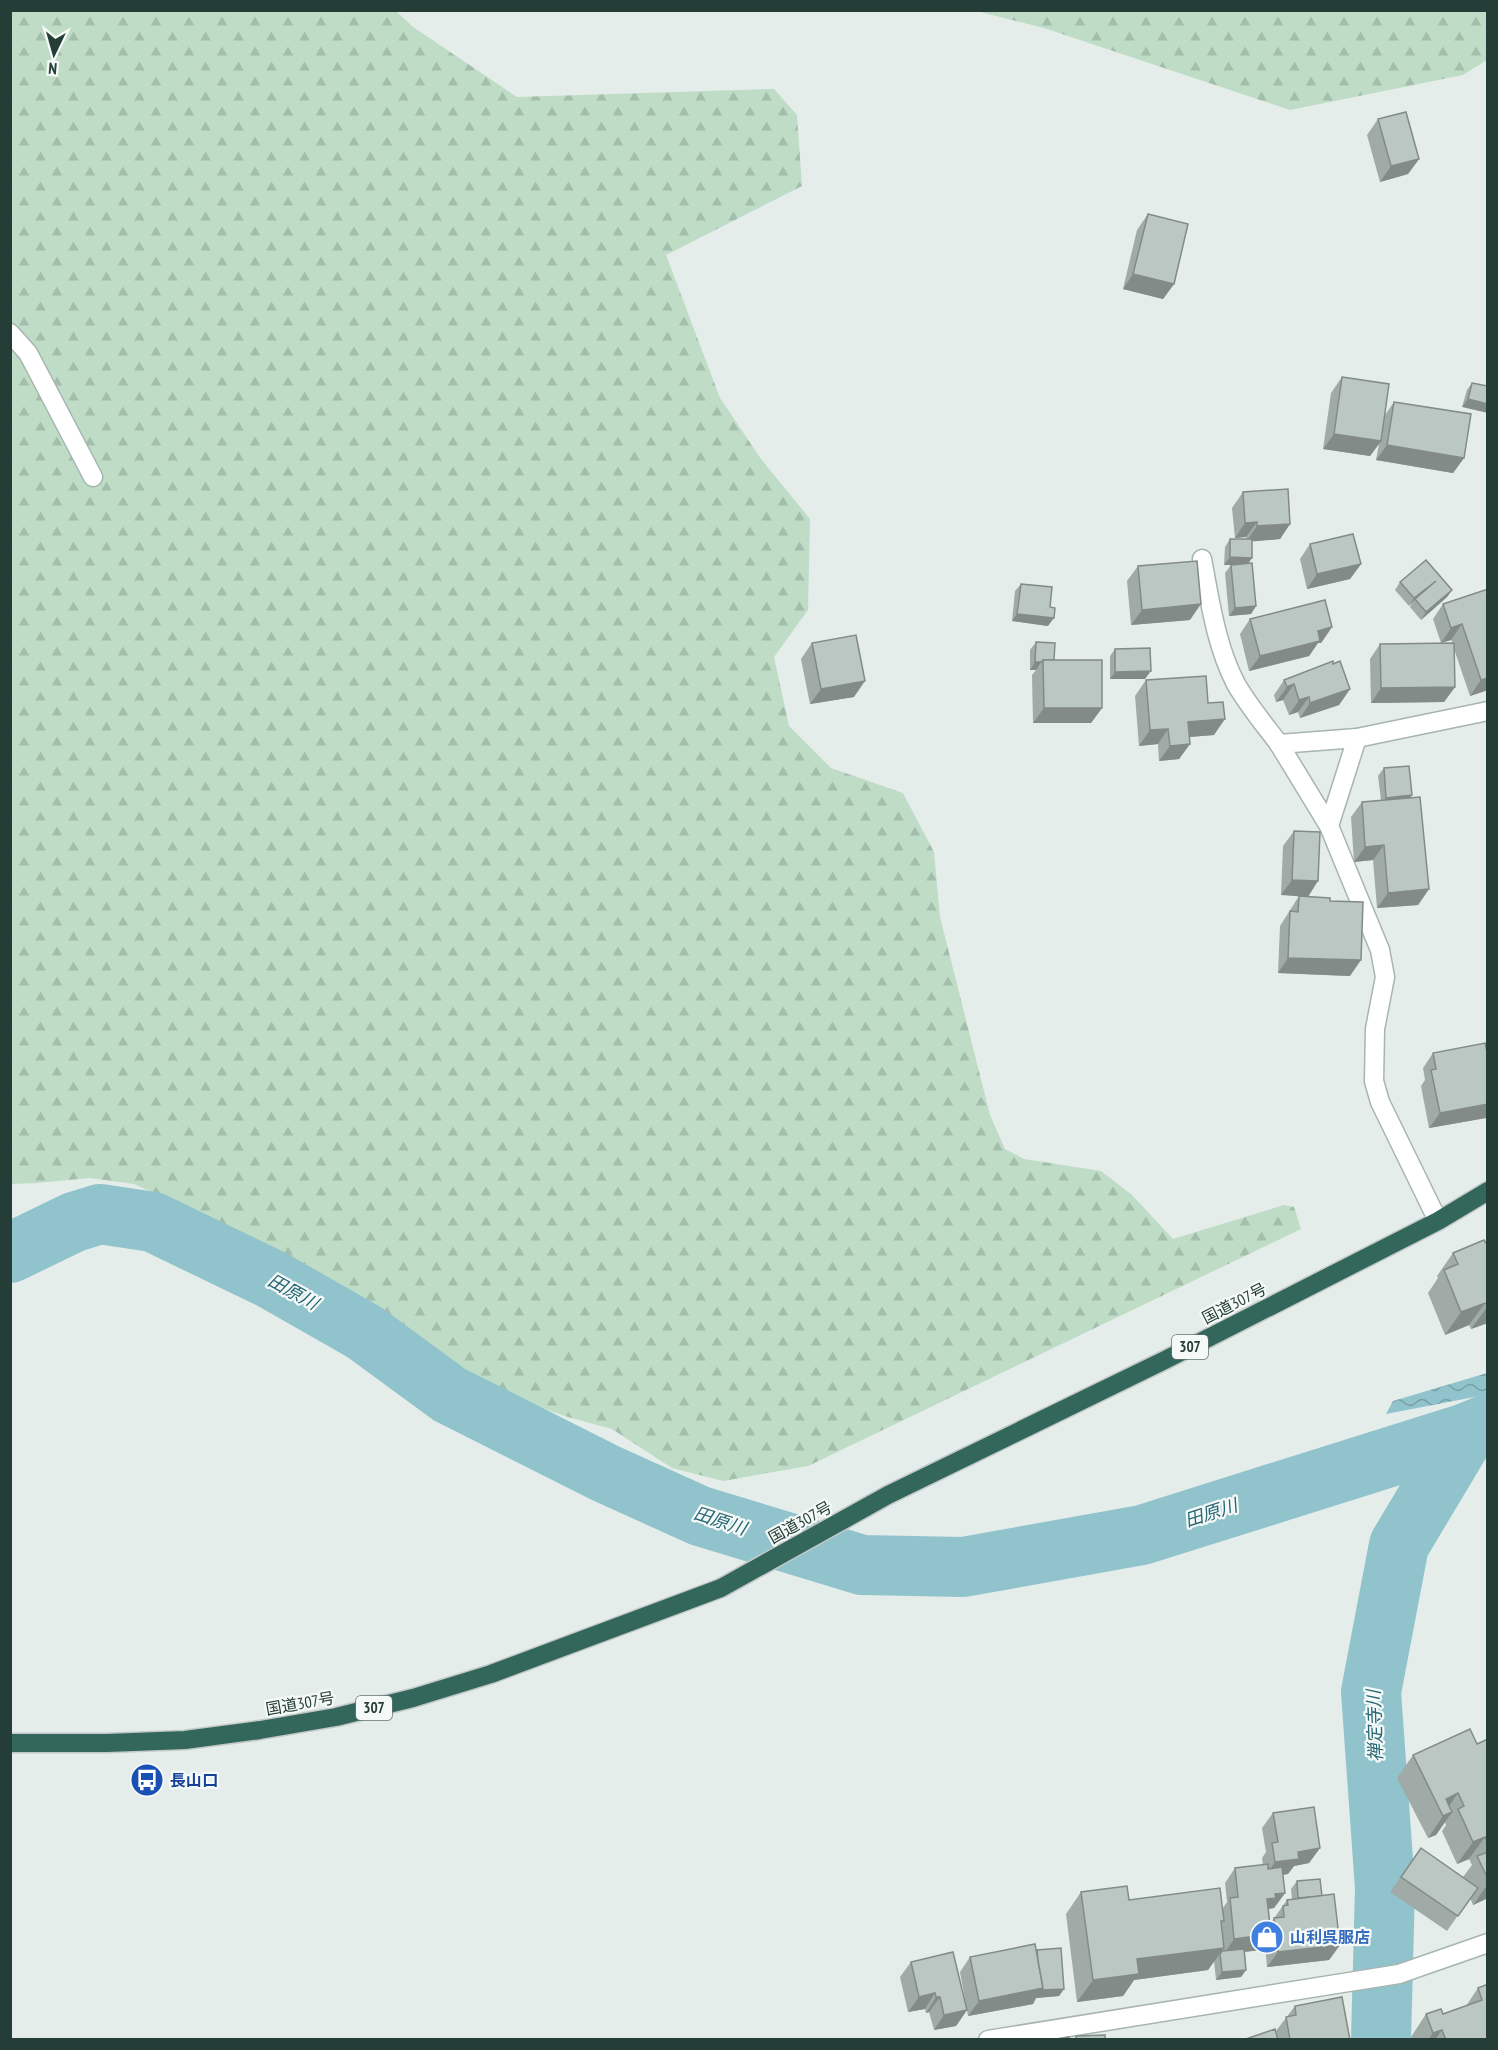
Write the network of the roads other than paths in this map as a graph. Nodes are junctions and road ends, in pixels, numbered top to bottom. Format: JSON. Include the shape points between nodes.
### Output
{"nodes":[{"id":1,"x":10,"y":333,"type":"edge"},
{"id":2,"x":93,"y":477,"type":"dead end"},
{"id":3,"x":1202,"y":559,"type":"dead end"},
{"id":4,"x":1488,"y":711,"type":"edge"},
{"id":5,"x":1357,"y":738,"type":"junction"},
{"id":6,"x":1279,"y":744,"type":"junction"},
{"id":7,"x":1329,"y":826,"type":"junction"},
{"id":8,"x":1488,"y":1191,"type":"edge"},
{"id":9,"x":1438,"y":1221,"type":"junction"},
{"id":10,"x":10,"y":1743,"type":"edge"},
{"id":11,"x":1488,"y":1943,"type":"edge"},
{"id":12,"x":988,"y":2040,"type":"edge"}],
"edges":[{"from":1,"to":2,"type":"street","via":[[28,354]]},
{"from":3,"to":6,"type":"street","via":[[1212,611],[1236,682]]},
{"from":4,"to":5,"type":"street"},
{"from":5,"to":6,"type":"street"},
{"from":5,"to":7,"type":"street"},
{"from":6,"to":7,"type":"street"},
{"from":7,"to":9,"type":"street","via":[[1380,950],[1385,976],[1375,1029],[1374,1081],[1380,1102]]},
{"from":8,"to":9,"type":"highway","name":"国道307号","number":"307"},
{"from":9,"to":10,"type":"highway","name":"国道307号","number":"307","via":[[888,1495],[720,1588],[491,1674],[336,1717],[185,1740]]},
{"from":11,"to":12,"type":"street","via":[[1400,1974]]}]}
